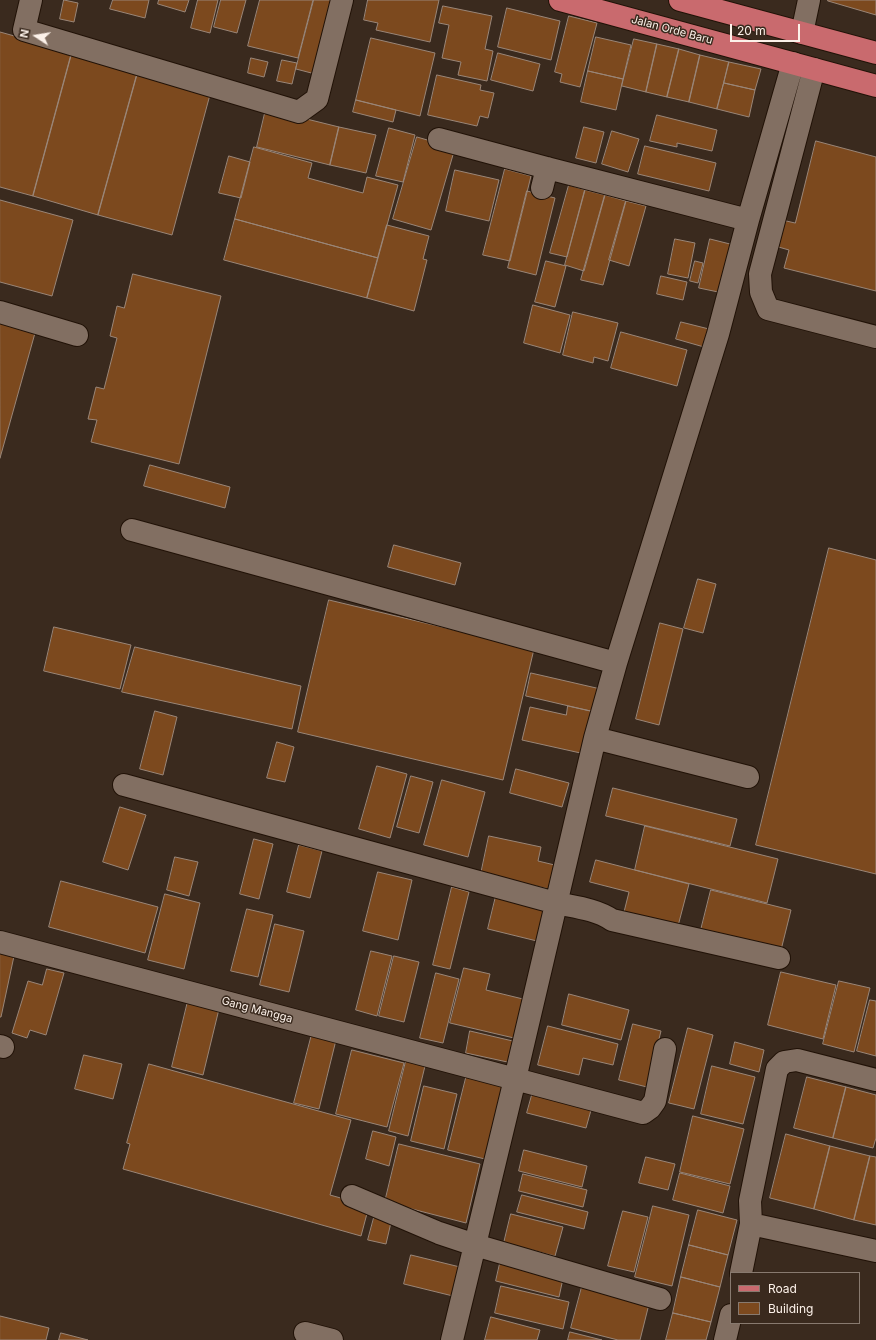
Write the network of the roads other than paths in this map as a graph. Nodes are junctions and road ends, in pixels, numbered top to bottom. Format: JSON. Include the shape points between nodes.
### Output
{"nodes":[{"id":1,"x":31,"y":0,"type":"edge"},
{"id":2,"x":342,"y":0,"type":"edge"},
{"id":3,"x":560,"y":0,"type":"edge"},
{"id":4,"x":680,"y":0,"type":"edge"},
{"id":5,"x":809,"y":0,"type":"edge"},
{"id":6,"x":802,"y":33,"type":"junction"},
{"id":7,"x":876,"y":53,"type":"edge"},
{"id":8,"x":793,"y":63,"type":"junction"},
{"id":9,"x":814,"y":69,"type":"junction"},
{"id":10,"x":876,"y":86,"type":"edge"},
{"id":11,"x":439,"y":139,"type":"dead end"},
{"id":12,"x":748,"y":220,"type":"junction"},
{"id":13,"x":0,"y":312,"type":"edge"},
{"id":14,"x":77,"y":335,"type":"dead end"},
{"id":15,"x":876,"y":337,"type":"edge"},
{"id":16,"x":132,"y":530,"type":"dead end"},
{"id":17,"x":616,"y":663,"type":"junction"},
{"id":18,"x":595,"y":738,"type":"junction"},
{"id":19,"x":748,"y":778,"type":"dead end"},
{"id":20,"x":124,"y":785,"type":"dead end"},
{"id":21,"x":556,"y":903,"type":"junction"},
{"id":22,"x":0,"y":942,"type":"edge"},
{"id":23,"x":779,"y":958,"type":"dead end"},
{"id":24,"x":665,"y":1049,"type":"dead end"},
{"id":25,"x":515,"y":1079,"type":"junction"},
{"id":26,"x":876,"y":1080,"type":"edge"},
{"id":27,"x":352,"y":1196,"type":"dead end"},
{"id":28,"x":750,"y":1224,"type":"junction"},
{"id":29,"x":475,"y":1245,"type":"junction"},
{"id":30,"x":876,"y":1251,"type":"edge"},
{"id":31,"x":740,"y":1272,"type":"edge"},
{"id":32,"x":660,"y":1300,"type":"dead end"},
{"id":33,"x":730,"y":1319,"type":"edge"},
{"id":34,"x":305,"y":1332,"type":"dead end"},
{"id":35,"x":332,"y":1340,"type":"edge"},
{"id":36,"x":452,"y":1340,"type":"edge"},
{"id":37,"x":725,"y":1340,"type":"edge"}],
"edges":[{"from":1,"to":2,"type":"street","via":[[24,30],[299,112],[317,99]]},
{"from":3,"to":8,"type":"main road","name":"Jalan Orde Baru"},
{"from":4,"to":6,"type":"main road"},
{"from":5,"to":6,"type":"street"},
{"from":6,"to":7,"type":"main road"},
{"from":8,"to":9,"type":"main road","name":"Jalan Orde Baru"},
{"from":8,"to":12,"type":"street"},
{"from":9,"to":10,"type":"main road","name":"Jalan Orde Baru"},
{"from":9,"to":15,"type":"street","via":[[760,274],[761,292],[768,309]]},
{"from":11,"to":12,"type":"street","via":[[545,178]]},
{"from":12,"to":17,"type":"street","via":[[718,334]]},
{"from":13,"to":14,"type":"street"},
{"from":16,"to":17,"type":"street"},
{"from":17,"to":18,"type":"street"},
{"from":18,"to":19,"type":"street"},
{"from":18,"to":21,"type":"street"},
{"from":20,"to":21,"type":"street"},
{"from":21,"to":23,"type":"street","via":[[596,912],[612,920]]},
{"from":21,"to":25,"type":"street"},
{"from":22,"to":25,"type":"street","name":"Gang Mangga"},
{"from":24,"to":25,"type":"street","name":"Gang Mangga","via":[[655,1102],[643,1113]]},
{"from":25,"to":29,"type":"street"},
{"from":26,"to":28,"type":"street","via":[[797,1060],[784,1062],[777,1069],[750,1201]]},
{"from":27,"to":29,"type":"street","via":[[439,1233]]},
{"from":28,"to":30,"type":"street"},
{"from":28,"to":31,"type":"street"},
{"from":29,"to":32,"type":"street"},
{"from":29,"to":36,"type":"street"},
{"from":33,"to":37,"type":"street"},
{"from":34,"to":35,"type":"street"}]}
